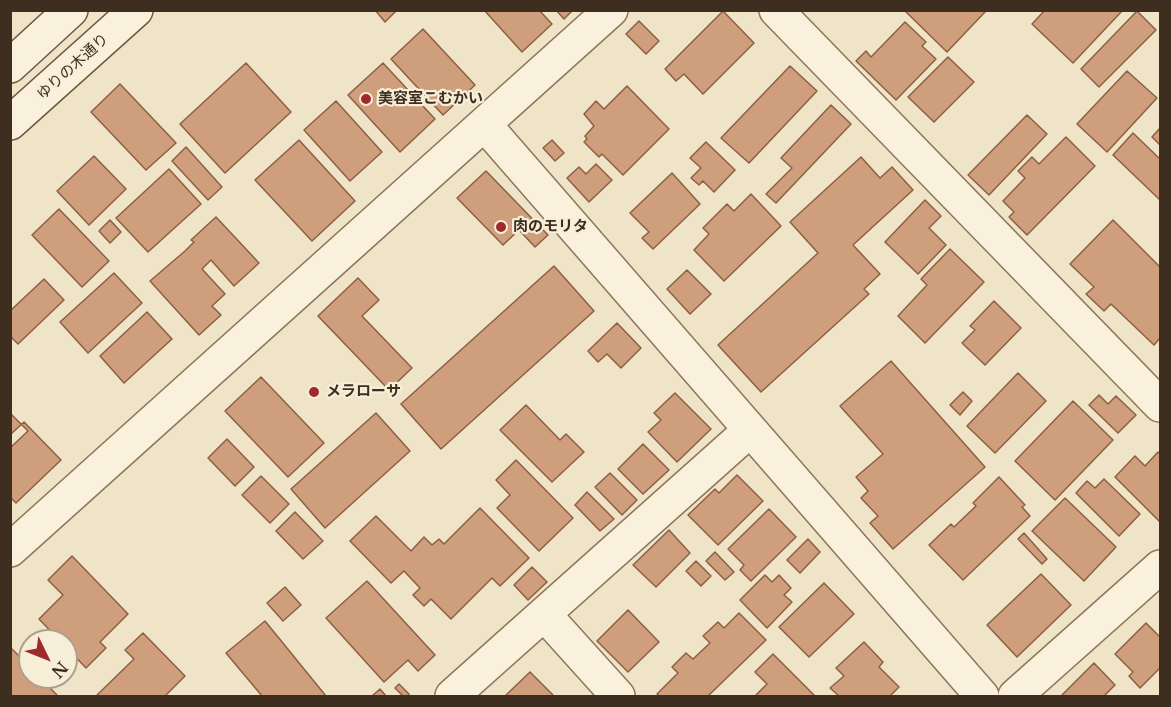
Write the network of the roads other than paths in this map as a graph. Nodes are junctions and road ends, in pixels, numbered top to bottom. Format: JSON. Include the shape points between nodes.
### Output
{"nodes":[{"id":1,"x":71,"y":10,"type":"edge"},
{"id":2,"x":136,"y":10,"type":"edge"},
{"id":3,"x":611,"y":10,"type":"edge"},
{"id":4,"x":776,"y":10,"type":"edge"},
{"id":5,"x":10,"y":66,"type":"edge"},
{"id":6,"x":10,"y":123,"type":"edge"},
{"id":7,"x":484,"y":126,"type":"junction"},
{"id":8,"x":1161,"y":405,"type":"edge"},
{"id":9,"x":749,"y":431,"type":"junction"},
{"id":10,"x":10,"y":550,"type":"edge"},
{"id":11,"x":1161,"y":567,"type":"edge"},
{"id":12,"x":544,"y":614,"type":"junction"},
{"id":13,"x":452,"y":696,"type":"edge"},
{"id":14,"x":618,"y":696,"type":"edge"},
{"id":15,"x":982,"y":696,"type":"edge"},
{"id":16,"x":1015,"y":696,"type":"edge"}],
"edges":[{"from":1,"to":5,"type":"street"},
{"from":2,"to":6,"type":"street","name":"ゆりの木通り"},
{"from":3,"to":7,"type":"street"},
{"from":4,"to":8,"type":"street"},
{"from":7,"to":9,"type":"street"},
{"from":7,"to":10,"type":"street"},
{"from":9,"to":12,"type":"street"},
{"from":9,"to":15,"type":"street"},
{"from":11,"to":16,"type":"street"},
{"from":12,"to":13,"type":"street"},
{"from":12,"to":14,"type":"street"}]}
